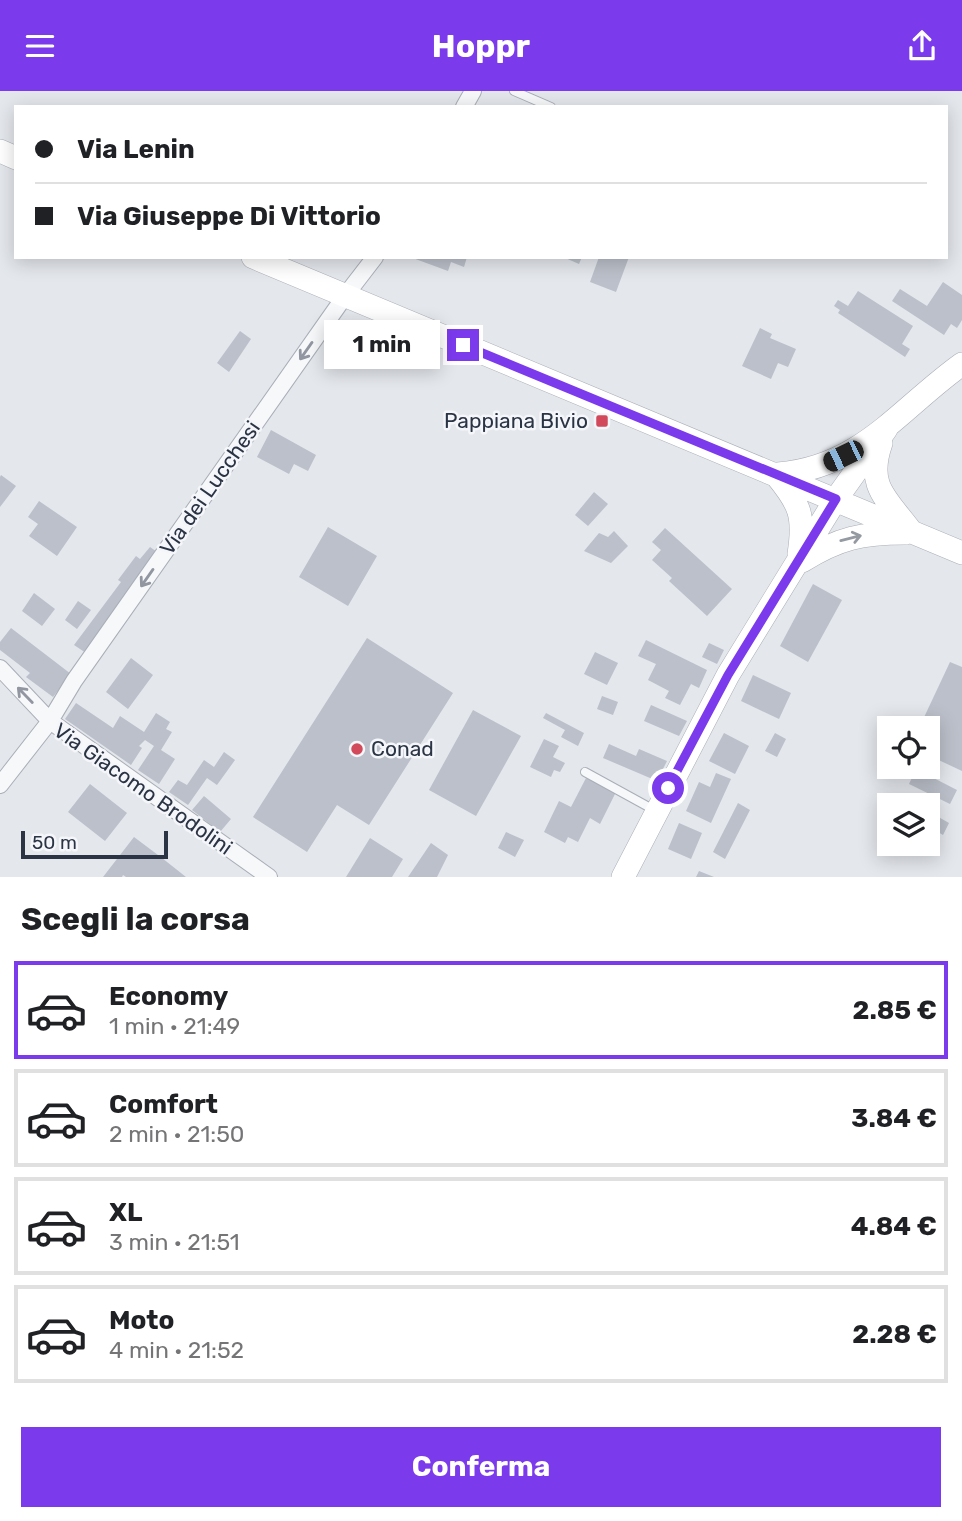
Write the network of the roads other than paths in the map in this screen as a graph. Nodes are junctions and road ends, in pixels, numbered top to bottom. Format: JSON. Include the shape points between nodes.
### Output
{"nodes":[{"id":1,"x":514,"y":91,"type":"edge"},
{"id":2,"x":546,"y":105,"type":"edge"},
{"id":3,"x":258,"y":259,"type":"edge"},
{"id":4,"x":373,"y":259,"type":"edge"},
{"id":5,"x":345,"y":296,"type":"junction"},
{"id":6,"x":962,"y":364,"type":"edge"},
{"id":7,"x":886,"y":429,"type":"junction"},
{"id":8,"x":775,"y":474,"type":"junction"},
{"id":9,"x":836,"y":499,"type":"junction"},
{"id":10,"x":912,"y":533,"type":"junction"},
{"id":11,"x":962,"y":553,"type":"edge"},
{"id":12,"x":797,"y":565,"type":"junction"},
{"id":13,"x":0,"y":668,"type":"edge"},
{"id":14,"x":50,"y":721,"type":"junction"},
{"id":15,"x":585,"y":772,"type":"dead end"},
{"id":16,"x":0,"y":785,"type":"edge"},
{"id":17,"x":656,"y":811,"type":"junction"},
{"id":18,"x":269,"y":877,"type":"edge"},
{"id":19,"x":624,"y":877,"type":"edge"}],
"edges":[{"from":1,"to":2,"type":"lane"},
{"from":3,"to":5,"type":"street"},
{"from":4,"to":5,"type":"street","name":"Via dei Lucchesi"},
{"from":5,"to":8,"type":"street"},
{"from":5,"to":14,"type":"street","name":"Via dei Lucchesi","one_way":true},
{"from":6,"to":7,"type":"street"},
{"from":7,"to":8,"type":"street","via":[[825,465]]},
{"from":7,"to":9,"type":"street"},
{"from":7,"to":10,"type":"street","via":[[876,458],[877,484]]},
{"from":8,"to":9,"type":"street"},
{"from":8,"to":12,"type":"street","via":[[798,505],[802,519]]},
{"from":9,"to":10,"type":"street"},
{"from":9,"to":12,"type":"street"},
{"from":10,"to":11,"type":"street"},
{"from":12,"to":10,"type":"street","one_way":true,"via":[[822,548],[852,537]]},
{"from":12,"to":17,"type":"street","via":[[728,675]]},
{"from":14,"to":13,"type":"street","one_way":true},
{"from":14,"to":16,"type":"street","name":"Via Giacomo Brodolini"},
{"from":14,"to":18,"type":"street","name":"Via Giacomo Brodolini"},
{"from":15,"to":17,"type":"lane"},
{"from":17,"to":19,"type":"street"}]}
